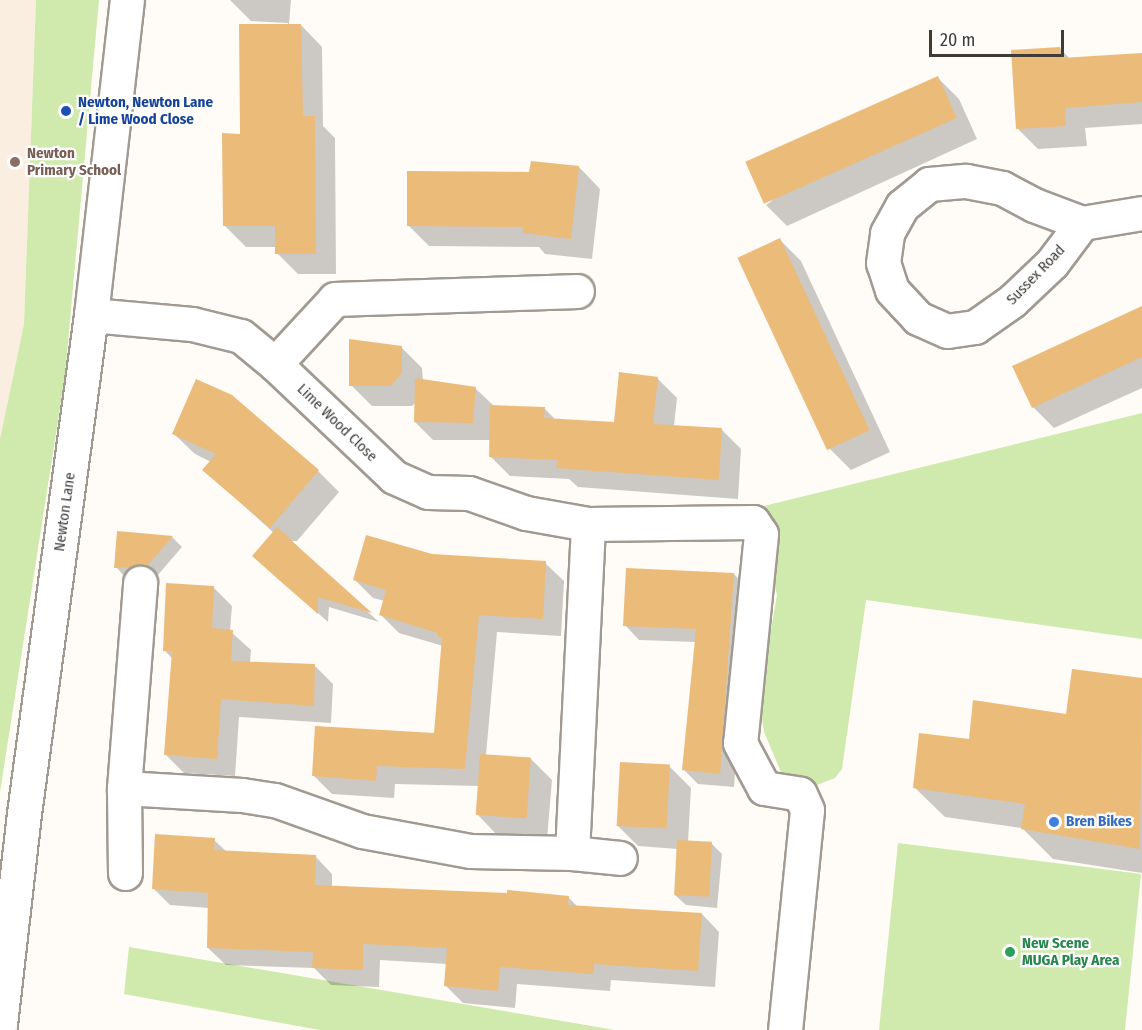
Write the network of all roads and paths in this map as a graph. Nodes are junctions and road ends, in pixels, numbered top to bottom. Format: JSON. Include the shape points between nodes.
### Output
{"nodes":[{"id":1,"x":127,"y":0,"type":"edge"},
{"id":2,"x":1142,"y":213,"type":"edge"},
{"id":3,"x":1082,"y":223,"type":"junction"},
{"id":4,"x":578,"y":291,"type":"dead end"},
{"id":5,"x":92,"y":315,"type":"junction"},
{"id":6,"x":275,"y":364,"type":"junction"},
{"id":7,"x":588,"y":524,"type":"junction"},
{"id":8,"x":140,"y":583,"type":"dead end"},
{"id":9,"x":124,"y":788,"type":"junction"},
{"id":10,"x":572,"y":853,"type":"junction"},
{"id":11,"x":620,"y":858,"type":"dead end"},
{"id":12,"x":125,"y":873,"type":"dead end"},
{"id":13,"x":0,"y":1024,"type":"edge"},
{"id":14,"x":785,"y":1030,"type":"edge"}],
"edges":[{"from":1,"to":5,"type":"street","name":"Newton Lane"},
{"from":2,"to":3,"type":"street"},
{"from":3,"to":3,"type":"street","name":"Sussex Road","via":[[1052,262],[1012,301],[975,327],[947,331],[918,318],[892,290],[883,263],[887,233],[897,215],[929,184],[966,181],[1002,188]]},
{"from":4,"to":6,"type":"street","via":[[335,299]]},
{"from":5,"to":6,"type":"street","name":"Lime Wood Close","via":[[192,324],[240,336]]},
{"from":5,"to":13,"type":"street","name":"Newton Lane","via":[[23,821]]},
{"from":6,"to":7,"type":"street","name":"Lime Wood Close","via":[[394,477],[428,492],[469,493],[526,513]]},
{"from":7,"to":10,"type":"street"},
{"from":7,"to":14,"type":"street","name":"Lime Wood Close","via":[[753,522],[760,534],[740,743],[764,788],[800,794],[807,810]]},
{"from":8,"to":9,"type":"street"},
{"from":9,"to":10,"type":"street","via":[[275,800],[362,831],[470,851]]},
{"from":9,"to":12,"type":"street"},
{"from":10,"to":11,"type":"street"}]}
